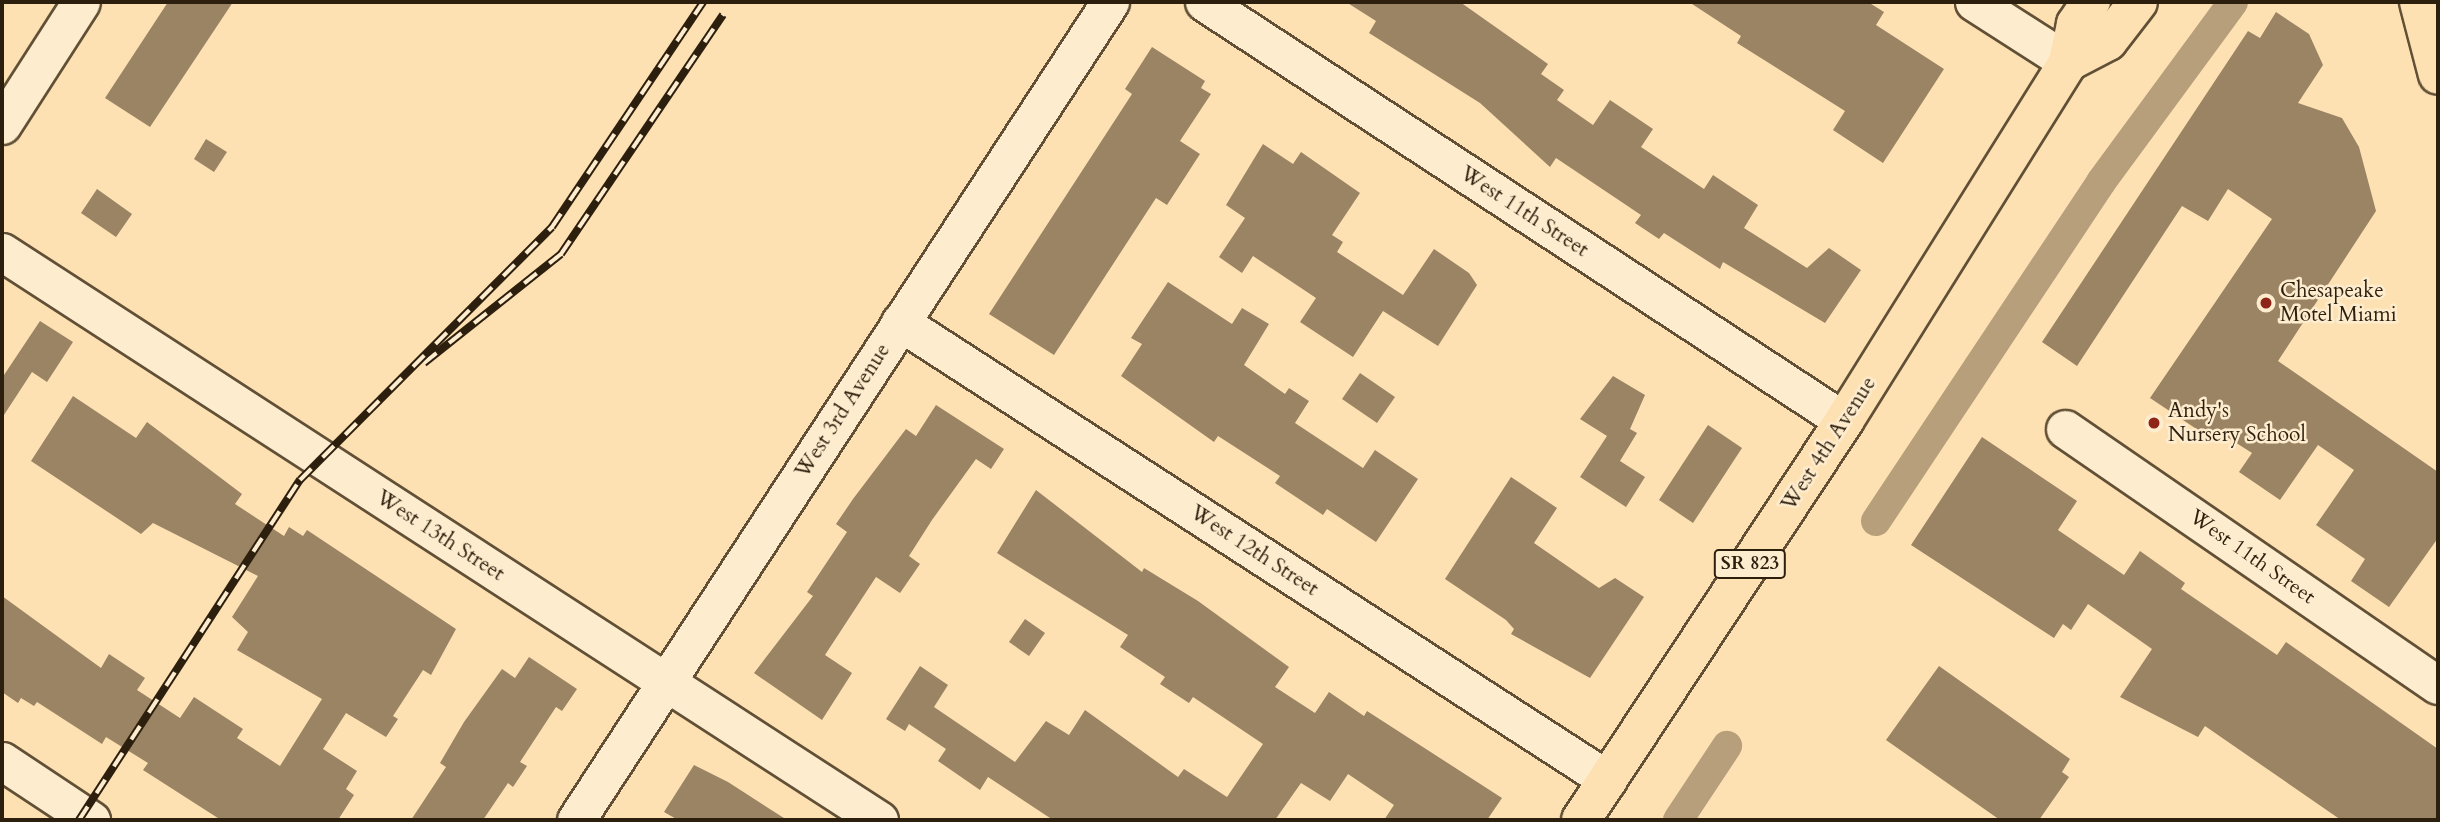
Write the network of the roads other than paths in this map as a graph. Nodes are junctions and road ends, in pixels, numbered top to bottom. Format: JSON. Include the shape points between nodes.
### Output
{"nodes":[{"id":1,"x":81,"y":2,"type":"edge"},
{"id":2,"x":1110,"y":2,"type":"edge"},
{"id":3,"x":1204,"y":2,"type":"edge"},
{"id":4,"x":1974,"y":2,"type":"edge"},
{"id":5,"x":2091,"y":2,"type":"edge"},
{"id":6,"x":2138,"y":2,"type":"edge"},
{"id":7,"x":2419,"y":2,"type":"edge"},
{"id":8,"x":2068,"y":62,"type":"junction"},
{"id":9,"x":2438,"y":75,"type":"edge"},
{"id":10,"x":2,"y":125,"type":"edge"},
{"id":11,"x":2,"y":252,"type":"edge"},
{"id":12,"x":900,"y":322,"type":"junction"},
{"id":13,"x":1844,"y":421,"type":"junction"},
{"id":14,"x":2066,"y":429,"type":"dead end"},
{"id":15,"x":666,"y":682,"type":"junction"},
{"id":16,"x":2438,"y":685,"type":"edge"},
{"id":17,"x":2,"y":761,"type":"edge"},
{"id":18,"x":1608,"y":780,"type":"junction"},
{"id":19,"x":92,"y":820,"type":"edge"},
{"id":20,"x":576,"y":820,"type":"edge"},
{"id":21,"x":879,"y":820,"type":"edge"},
{"id":22,"x":1581,"y":820,"type":"edge"}],
"edges":[{"from":1,"to":10,"type":"street"},
{"from":2,"to":12,"type":"street","name":"West 3rd Avenue"},
{"from":3,"to":13,"type":"street","name":"West 11th Street"},
{"from":4,"to":8,"type":"street"},
{"from":5,"to":8,"type":"main road","name":"West 4th Avenue","number":"SR 823","via":[[2076,24]]},
{"from":6,"to":8,"type":"main road","via":[[2108,41]]},
{"from":7,"to":9,"type":"main road"},
{"from":8,"to":13,"type":"main road","name":"West 4th Avenue","number":"SR 823"},
{"from":11,"to":15,"type":"street","name":"West 13th Street"},
{"from":12,"to":15,"type":"street","name":"West 3rd Avenue"},
{"from":12,"to":18,"type":"street","name":"West 12th Street"},
{"from":13,"to":18,"type":"main road","name":"West 4th Avenue","number":"SR 823"},
{"from":14,"to":16,"type":"street","name":"West 11th Street"},
{"from":15,"to":20,"type":"street","name":"West 3rd Avenue"},
{"from":15,"to":21,"type":"street","name":"West 13th Street"},
{"from":17,"to":19,"type":"street"},
{"from":18,"to":22,"type":"main road","name":"West 4th Avenue","number":"SR 823"}]}
